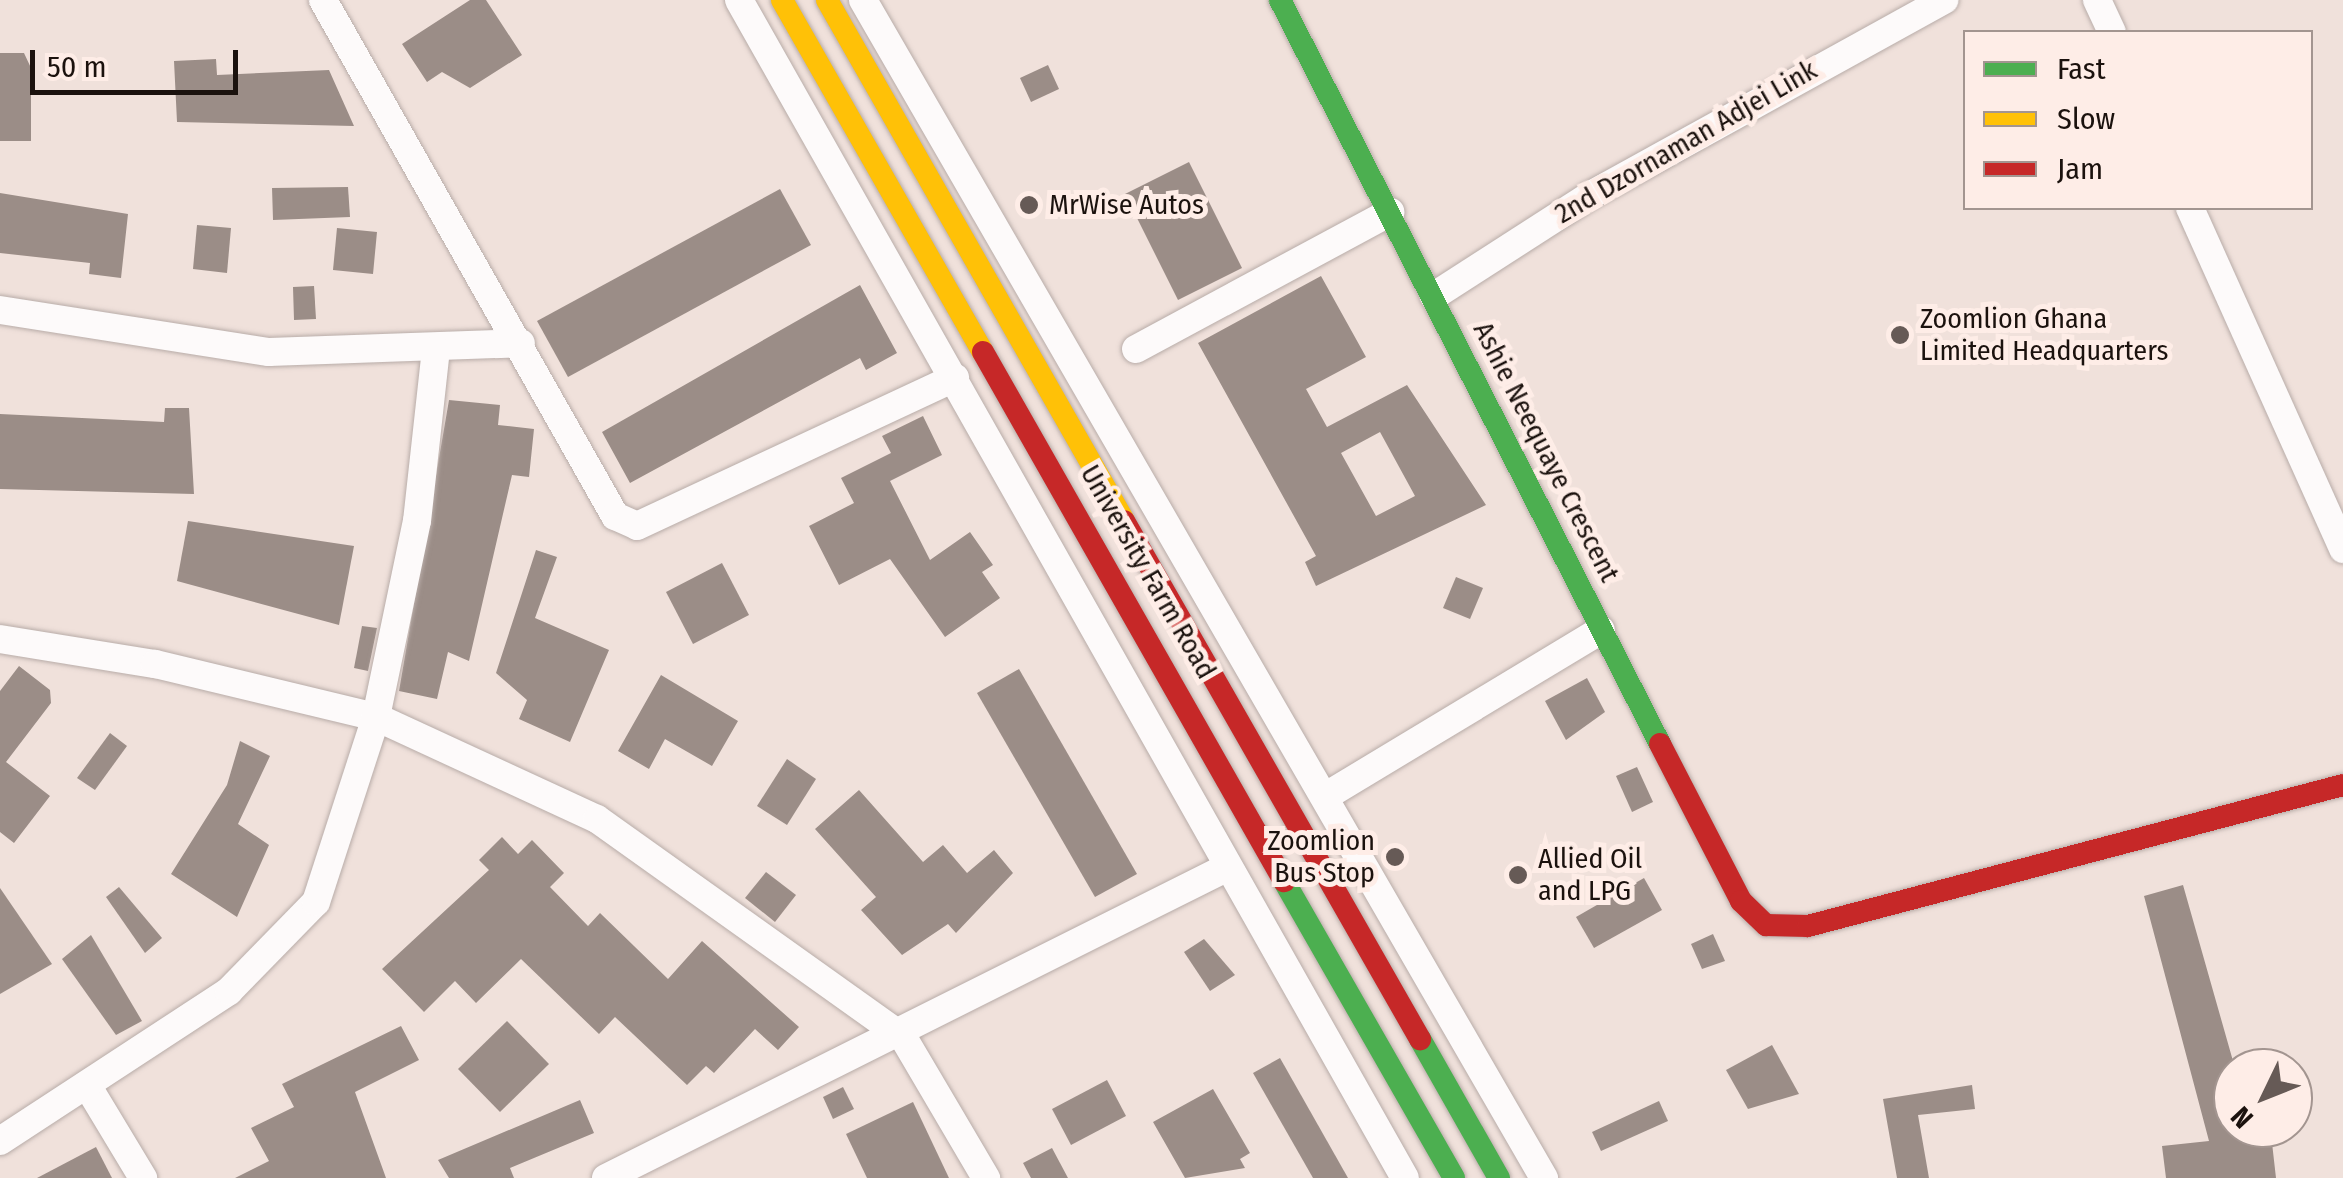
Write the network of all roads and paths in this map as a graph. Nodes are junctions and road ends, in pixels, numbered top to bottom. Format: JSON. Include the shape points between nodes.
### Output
{"nodes":[{"id":1,"x":323,"y":0,"type":"edge"},
{"id":2,"x":739,"y":0,"type":"edge"},
{"id":3,"x":782,"y":0,"type":"edge"},
{"id":4,"x":828,"y":0,"type":"edge"},
{"id":5,"x":863,"y":0,"type":"edge"},
{"id":6,"x":1280,"y":0,"type":"edge"},
{"id":7,"x":1944,"y":0,"type":"edge"},
{"id":8,"x":2097,"y":0,"type":"edge"},
{"id":9,"x":2111,"y":30,"type":"edge"},
{"id":10,"x":2191,"y":210,"type":"edge"},
{"id":11,"x":1390,"y":212,"type":"junction"},
{"id":12,"x":1434,"y":296,"type":"junction"},
{"id":13,"x":0,"y":310,"type":"edge"},
{"id":14,"x":521,"y":343,"type":"junction"},
{"id":15,"x":1136,"y":349,"type":"dead end"},
{"id":16,"x":436,"y":350,"type":"junction"},
{"id":17,"x":956,"y":378,"type":"junction"},
{"id":18,"x":2343,"y":550,"type":"edge"},
{"id":19,"x":1601,"y":630,"type":"junction"},
{"id":20,"x":0,"y":640,"type":"edge"},
{"id":21,"x":376,"y":718,"type":"junction"},
{"id":22,"x":2343,"y":785,"type":"edge"},
{"id":23,"x":1326,"y":796,"type":"junction"},
{"id":24,"x":1228,"y":867,"type":"junction"},
{"id":25,"x":903,"y":1037,"type":"junction"},
{"id":26,"x":90,"y":1090,"type":"junction"},
{"id":27,"x":0,"y":1140,"type":"edge"},
{"id":28,"x":143,"y":1178,"type":"edge"},
{"id":29,"x":606,"y":1178,"type":"edge"},
{"id":30,"x":986,"y":1178,"type":"edge"},
{"id":31,"x":1405,"y":1178,"type":"edge"},
{"id":32,"x":1454,"y":1178,"type":"edge"},
{"id":33,"x":1499,"y":1178,"type":"edge"},
{"id":34,"x":1544,"y":1178,"type":"edge"}],
"edges":[{"from":1,"to":14,"type":"street"},
{"from":2,"to":17,"type":"street"},
{"from":3,"to":32,"type":"street","name":"University Farm Road"},
{"from":4,"to":33,"type":"street","name":"University Farm Road"},
{"from":5,"to":23,"type":"street"},
{"from":6,"to":11,"type":"street","name":"Ashie Neequaye Crescent"},
{"from":7,"to":12,"type":"street","name":"2nd Dzornaman Adjei Link","via":[[1590,196]]},
{"from":8,"to":9,"type":"street"},
{"from":10,"to":18,"type":"street"},
{"from":11,"to":12,"type":"street","name":"Ashie Neequaye Crescent"},
{"from":11,"to":15,"type":"street"},
{"from":12,"to":19,"type":"street","name":"Ashie Neequaye Crescent"},
{"from":13,"to":16,"type":"street","via":[[269,352]]},
{"from":14,"to":16,"type":"street"},
{"from":14,"to":17,"type":"street","via":[[600,501],[637,526]]},
{"from":16,"to":21,"type":"street","via":[[417,521]]},
{"from":17,"to":24,"type":"street"},
{"from":19,"to":22,"type":"street","name":"Ashie Neequaye Crescent","via":[[1741,900],[1766,925],[1808,926]]},
{"from":19,"to":23,"type":"street"},
{"from":20,"to":21,"type":"street","via":[[155,664]]},
{"from":21,"to":25,"type":"street","via":[[597,819]]},
{"from":21,"to":26,"type":"street","via":[[316,902],[229,990]]},
{"from":23,"to":34,"type":"street"},
{"from":24,"to":25,"type":"street"},
{"from":24,"to":31,"type":"street"},
{"from":25,"to":29,"type":"street"},
{"from":25,"to":30,"type":"street"},
{"from":26,"to":27,"type":"street"},
{"from":26,"to":28,"type":"street"}]}
